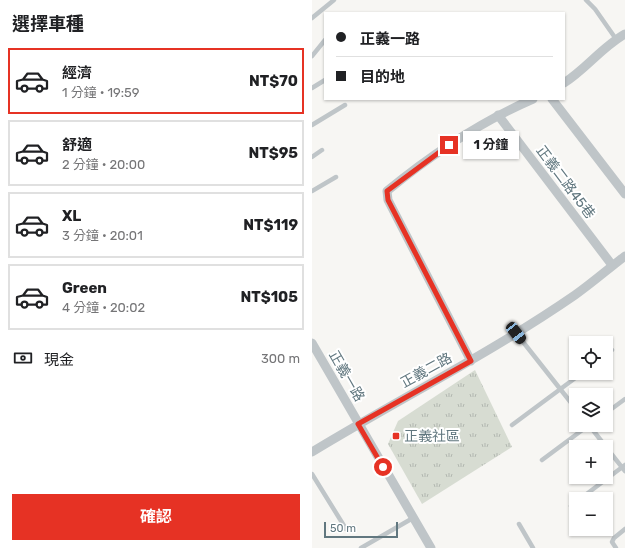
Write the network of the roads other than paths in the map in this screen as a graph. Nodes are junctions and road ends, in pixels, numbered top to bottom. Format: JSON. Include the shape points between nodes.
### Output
{"nodes":[{"id":1,"x":334,"y":0,"type":"edge"},
{"id":2,"x":586,"y":0,"type":"edge"},
{"id":3,"x":312,"y":18,"type":"edge"},
{"id":4,"x":625,"y":34,"type":"edge"},
{"id":5,"x":616,"y":39,"type":"junction"},
{"id":6,"x":324,"y":41,"type":"edge"},
{"id":7,"x":312,"y":56,"type":"edge"},
{"id":8,"x":324,"y":81,"type":"edge"},
{"id":9,"x":565,"y":82,"type":"edge"},
{"id":10,"x":312,"y":88,"type":"edge"},
{"id":11,"x":531,"y":100,"type":"edge"},
{"id":12,"x":553,"y":100,"type":"edge"},
{"id":13,"x":345,"y":105,"type":"dead end"},
{"id":14,"x":498,"y":115,"type":"junction"},
{"id":15,"x":312,"y":125,"type":"edge"},
{"id":16,"x":322,"y":150,"type":"dead end"},
{"id":17,"x":312,"y":156,"type":"edge"},
{"id":18,"x":336,"y":177,"type":"dead end"},
{"id":19,"x":312,"y":191,"type":"edge"},
{"id":20,"x":625,"y":194,"type":"edge"},
{"id":21,"x":625,"y":256,"type":"edge"},
{"id":22,"x":612,"y":266,"type":"junction"},
{"id":23,"x":516,"y":333,"type":"junction"},
{"id":24,"x":312,"y":343,"type":"edge"},
{"id":25,"x":471,"y":361,"type":"junction"},
{"id":26,"x":572,"y":380,"type":"edge"},
{"id":27,"x":560,"y":389,"type":"junction"},
{"id":28,"x":625,"y":399,"type":"edge"},
{"id":29,"x":569,"y":400,"type":"edge"},
{"id":30,"x":613,"y":407,"type":"edge"},
{"id":31,"x":358,"y":424,"type":"junction"},
{"id":32,"x":512,"y":425,"type":"dead end"},
{"id":33,"x":580,"y":432,"type":"edge"},
{"id":34,"x":594,"y":432,"type":"edge"},
{"id":35,"x":601,"y":440,"type":"edge"},
{"id":36,"x":312,"y":452,"type":"edge"},
{"id":37,"x":613,"y":455,"type":"edge"},
{"id":38,"x":542,"y":460,"type":"dead end"},
{"id":39,"x":624,"y":468,"type":"edge"},
{"id":40,"x":312,"y":474,"type":"edge"},
{"id":41,"x":590,"y":492,"type":"edge"},
{"id":42,"x":413,"y":518,"type":"junction"},
{"id":43,"x":520,"y":524,"type":"dead end"},
{"id":44,"x":346,"y":529,"type":"dead end"},
{"id":45,"x":625,"y":529,"type":"edge"},
{"id":46,"x":361,"y":548,"type":"edge"},
{"id":47,"x":431,"y":548,"type":"edge"},
{"id":48,"x":533,"y":548,"type":"edge"},
{"id":49,"x":616,"y":548,"type":"edge"}],
"edges":[{"from":1,"to":3,"type":"lane"},
{"from":2,"to":5,"type":"lane"},
{"from":4,"to":5,"type":"street"},
{"from":5,"to":9,"type":"street"},
{"from":6,"to":7,"type":"lane"},
{"from":8,"to":10,"type":"lane"},
{"from":11,"to":14,"type":"street"},
{"from":12,"to":20,"type":"street"},
{"from":13,"to":15,"type":"lane"},
{"from":14,"to":22,"type":"street","name":"正義二路45巷"},
{"from":14,"to":25,"type":"street","via":[[449,145],[387,191],[388,200]]},
{"from":16,"to":17,"type":"lane"},
{"from":18,"to":19,"type":"lane"},
{"from":21,"to":22,"type":"street","name":"正義二路"},
{"from":22,"to":23,"type":"street","name":"正義二路"},
{"from":23,"to":25,"type":"street","name":"正義二路"},
{"from":23,"to":27,"type":"lane"},
{"from":24,"to":31,"type":"street","name":"正義一路"},
{"from":25,"to":31,"type":"street","name":"正義二路"},
{"from":26,"to":27,"type":"lane"},
{"from":27,"to":29,"type":"lane"},
{"from":27,"to":32,"type":"lane"},
{"from":28,"to":30,"type":"lane"},
{"from":31,"to":36,"type":"street","name":"正義二路"},
{"from":31,"to":42,"type":"street","name":"正義一路"},
{"from":33,"to":38,"type":"lane"},
{"from":34,"to":35,"type":"lane"},
{"from":37,"to":39,"type":"lane"},
{"from":39,"to":41,"type":"lane"},
{"from":40,"to":44,"type":"lane"},
{"from":42,"to":46,"type":"lane"},
{"from":42,"to":47,"type":"street","name":"正義一路"},
{"from":43,"to":48,"type":"lane"},
{"from":45,"to":49,"type":"lane","via":[[612,542]]}]}
